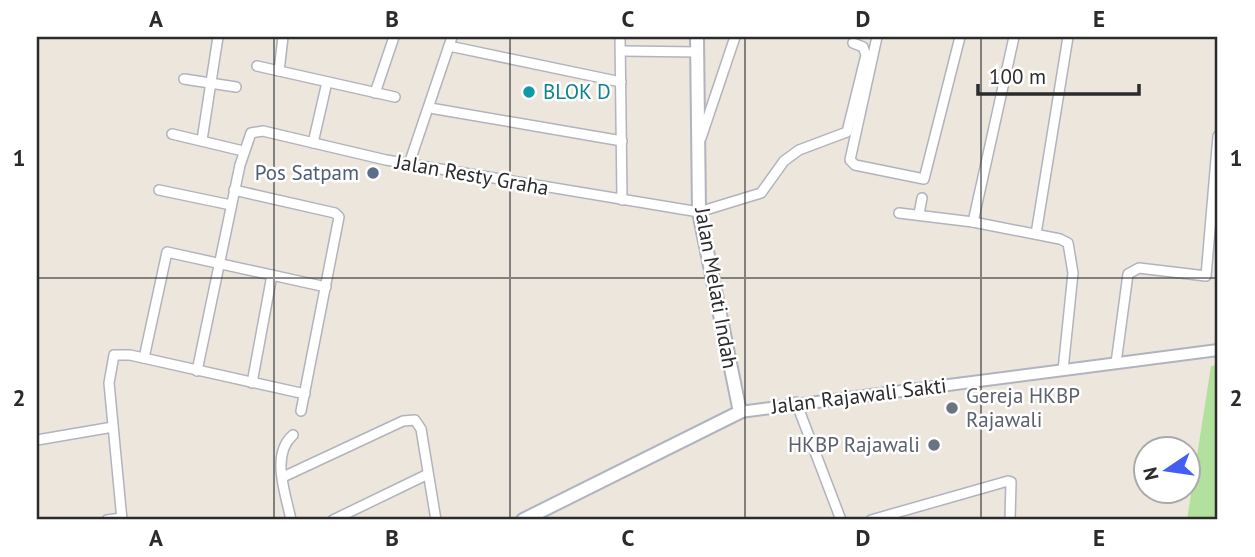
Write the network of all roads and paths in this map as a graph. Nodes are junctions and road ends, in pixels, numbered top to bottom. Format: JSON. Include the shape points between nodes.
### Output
{"nodes":[{"id":1,"x":218,"y":37,"type":"edge"},
{"id":2,"x":283,"y":37,"type":"edge"},
{"id":3,"x":620,"y":37,"type":"edge"},
{"id":4,"x":697,"y":37,"type":"edge"},
{"id":5,"x":735,"y":37,"type":"edge"},
{"id":6,"x":877,"y":37,"type":"edge"},
{"id":7,"x":960,"y":37,"type":"edge"},
{"id":8,"x":1014,"y":37,"type":"edge"},
{"id":9,"x":1068,"y":37,"type":"edge"},
{"id":10,"x":390,"y":38,"type":"edge"},
{"id":11,"x":451,"y":41,"type":"edge"},
{"id":12,"x":853,"y":43,"type":"dead end"},
{"id":13,"x":622,"y":51,"type":"junction"},
{"id":14,"x":698,"y":52,"type":"junction"},
{"id":15,"x":257,"y":66,"type":"dead end"},
{"id":16,"x":279,"y":71,"type":"junction"},
{"id":17,"x":184,"y":79,"type":"dead end"},
{"id":18,"x":327,"y":82,"type":"junction"},
{"id":19,"x":621,"y":82,"type":"junction"},
{"id":20,"x":211,"y":83,"type":"junction"},
{"id":21,"x":236,"y":87,"type":"dead end"},
{"id":22,"x":375,"y":93,"type":"junction"},
{"id":23,"x":395,"y":97,"type":"dead end"},
{"id":24,"x":430,"y":108,"type":"junction"},
{"id":25,"x":172,"y":134,"type":"dead end"},
{"id":26,"x":1218,"y":136,"type":"edge"},
{"id":27,"x":202,"y":141,"type":"junction"},
{"id":28,"x":622,"y":141,"type":"junction"},
{"id":29,"x":700,"y":142,"type":"junction"},
{"id":30,"x":313,"y":143,"type":"junction"},
{"id":31,"x":243,"y":151,"type":"junction"},
{"id":32,"x":409,"y":164,"type":"junction"},
{"id":33,"x":159,"y":190,"type":"dead end"},
{"id":34,"x":234,"y":190,"type":"junction"},
{"id":35,"x":922,"y":198,"type":"dead end"},
{"id":36,"x":622,"y":200,"type":"junction"},
{"id":37,"x":231,"y":205,"type":"junction"},
{"id":38,"x":699,"y":212,"type":"junction"},
{"id":39,"x":899,"y":213,"type":"dead end"},
{"id":40,"x":919,"y":215,"type":"junction"},
{"id":41,"x":973,"y":222,"type":"junction"},
{"id":42,"x":1036,"y":234,"type":"junction"},
{"id":43,"x":218,"y":263,"type":"junction"},
{"id":44,"x":272,"y":275,"type":"junction"},
{"id":45,"x":326,"y":287,"type":"junction"},
{"id":46,"x":1218,"y":350,"type":"edge"},
{"id":47,"x":144,"y":358,"type":"junction"},
{"id":48,"x":1116,"y":362,"type":"junction"},
{"id":49,"x":1063,"y":370,"type":"junction"},
{"id":50,"x":197,"y":371,"type":"junction"},
{"id":51,"x":252,"y":383,"type":"junction"},
{"id":52,"x":305,"y":394,"type":"junction"},
{"id":53,"x":796,"y":402,"type":"junction"},
{"id":54,"x":301,"y":411,"type":"dead end"},
{"id":55,"x":740,"y":412,"type":"junction"},
{"id":56,"x":113,"y":426,"type":"junction"},
{"id":57,"x":293,"y":435,"type":"dead end"},
{"id":58,"x":37,"y":440,"type":"edge"},
{"id":59,"x":426,"y":475,"type":"junction"},
{"id":60,"x":283,"y":477,"type":"junction"},
{"id":61,"x":121,"y":519,"type":"edge"},
{"id":62,"x":107,"y":520,"type":"edge"},
{"id":63,"x":291,"y":520,"type":"edge"},
{"id":64,"x":333,"y":520,"type":"edge"},
{"id":65,"x":436,"y":520,"type":"edge"},
{"id":66,"x":523,"y":520,"type":"edge"},
{"id":67,"x":841,"y":520,"type":"edge"},
{"id":68,"x":870,"y":520,"type":"edge"},
{"id":69,"x":1010,"y":520,"type":"edge"}],
"edges":[{"from":1,"to":20,"type":"street"},
{"from":2,"to":16,"type":"street"},
{"from":3,"to":13,"type":"street"},
{"from":4,"to":14,"type":"main road","name":"Jalan Melati Indah"},
{"from":5,"to":29,"type":"street"},
{"from":6,"to":7,"type":"street","via":[[850,160],[855,165],[924,178]]},
{"from":8,"to":41,"type":"street"},
{"from":9,"to":42,"type":"street"},
{"from":10,"to":22,"type":"street"},
{"from":11,"to":19,"type":"street"},
{"from":11,"to":24,"type":"street"},
{"from":12,"to":38,"type":"street","via":[[863,47],[866,55],[847,132],[799,150],[761,193]]},
{"from":13,"to":14,"type":"street"},
{"from":13,"to":19,"type":"street"},
{"from":14,"to":29,"type":"main road","name":"Jalan Melati Indah"},
{"from":15,"to":16,"type":"street"},
{"from":16,"to":18,"type":"street"},
{"from":17,"to":20,"type":"street"},
{"from":18,"to":22,"type":"street"},
{"from":18,"to":30,"type":"street"},
{"from":19,"to":28,"type":"street"},
{"from":20,"to":21,"type":"street"},
{"from":20,"to":27,"type":"street"},
{"from":22,"to":23,"type":"street"},
{"from":24,"to":28,"type":"street"},
{"from":24,"to":32,"type":"street"},
{"from":25,"to":27,"type":"street"},
{"from":26,"to":48,"type":"street","via":[[1206,276],[1139,268],[1128,274]]},
{"from":27,"to":31,"type":"street"},
{"from":28,"to":36,"type":"street"},
{"from":29,"to":38,"type":"main road","name":"Jalan Melati Indah"},
{"from":30,"to":31,"type":"street","name":"Jalan Resty Graha","via":[[263,131],[248,135]]},
{"from":30,"to":32,"type":"street","name":"Jalan Resty Graha"},
{"from":31,"to":34,"type":"street"},
{"from":32,"to":36,"type":"street","name":"Jalan Resty Graha"},
{"from":33,"to":37,"type":"street"},
{"from":34,"to":37,"type":"street"},
{"from":34,"to":45,"type":"street","via":[[338,214]]},
{"from":35,"to":40,"type":"street"},
{"from":36,"to":38,"type":"street","name":"Jalan Resty Graha"},
{"from":37,"to":43,"type":"street"},
{"from":38,"to":55,"type":"main road","name":"Jalan Melati Indah"},
{"from":39,"to":40,"type":"street"},
{"from":40,"to":41,"type":"street"},
{"from":41,"to":42,"type":"street"},
{"from":42,"to":49,"type":"street","via":[[1068,243],[1072,256]]},
{"from":43,"to":44,"type":"street"},
{"from":43,"to":47,"type":"street","via":[[167,252]]},
{"from":43,"to":50,"type":"street"},
{"from":44,"to":45,"type":"street"},
{"from":44,"to":51,"type":"street"},
{"from":45,"to":52,"type":"street"},
{"from":46,"to":48,"type":"street","name":"Jalan Rajawali Sakti"},
{"from":47,"to":50,"type":"street"},
{"from":47,"to":56,"type":"street","via":[[113,356],[108,383]]},
{"from":48,"to":49,"type":"street","name":"Jalan Rajawali Sakti"},
{"from":49,"to":53,"type":"street","name":"Jalan Rajawali Sakti"},
{"from":50,"to":51,"type":"street"},
{"from":51,"to":52,"type":"street"},
{"from":52,"to":54,"type":"street"},
{"from":53,"to":55,"type":"street","name":"Jalan Rajawali Sakti"},
{"from":53,"to":67,"type":"street"},
{"from":55,"to":66,"type":"main road","name":"Jalan Rajawali Sakti"},
{"from":56,"to":58,"type":"street"},
{"from":56,"to":61,"type":"street"},
{"from":57,"to":60,"type":"street","via":[[281,450]]},
{"from":59,"to":60,"type":"street","via":[[421,429],[410,420]]},
{"from":59,"to":64,"type":"street"},
{"from":59,"to":65,"type":"street"},
{"from":60,"to":63,"type":"street"},
{"from":61,"to":62,"type":"street"},
{"from":68,"to":69,"type":"street","via":[[1007,481],[1011,482]]}]}
